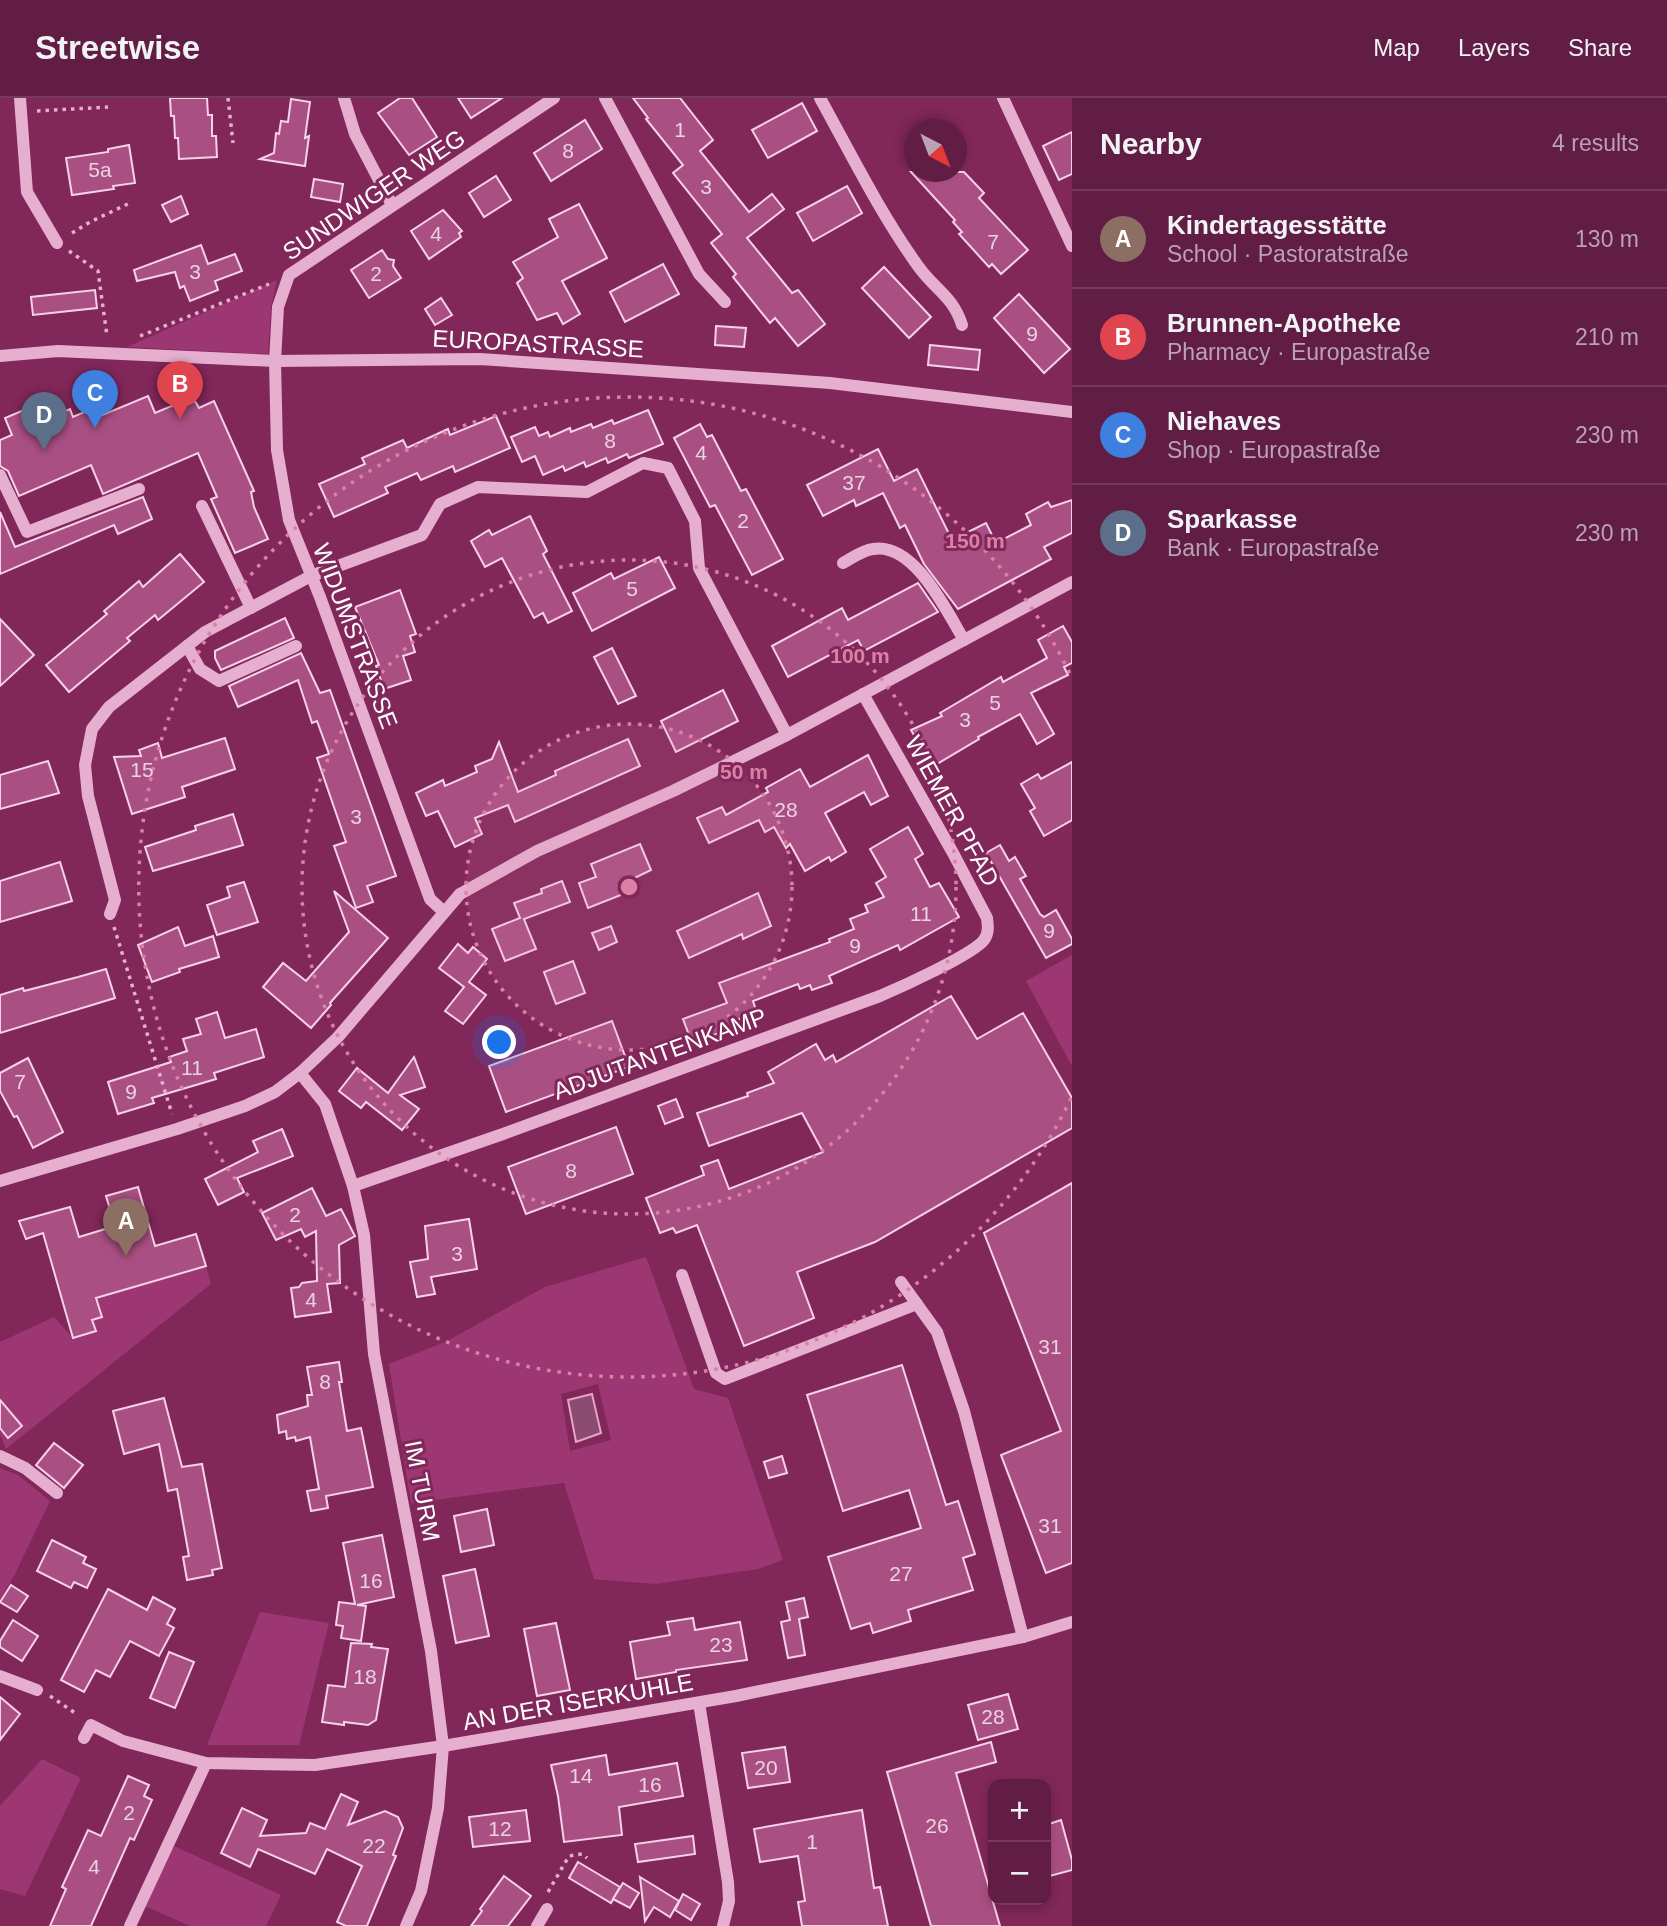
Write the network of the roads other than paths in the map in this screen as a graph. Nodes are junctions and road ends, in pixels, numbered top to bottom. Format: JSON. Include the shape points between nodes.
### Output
{"nodes":[{"id":1,"x":20,"y":98,"type":"edge"},
{"id":2,"x":344,"y":98,"type":"edge"},
{"id":3,"x":554,"y":98,"type":"edge"},
{"id":4,"x":605,"y":98,"type":"edge"},
{"id":5,"x":820,"y":98,"type":"edge"},
{"id":6,"x":1003,"y":98,"type":"edge"},
{"id":7,"x":392,"y":205,"type":"junction"},
{"id":8,"x":57,"y":243,"type":"road end"},
{"id":9,"x":1072,"y":246,"type":"edge"},
{"id":10,"x":724,"y":302,"type":"dead end"},
{"id":11,"x":962,"y":325,"type":"dead end"},
{"id":12,"x":0,"y":356,"type":"edge"},
{"id":13,"x":275,"y":362,"type":"junction"},
{"id":14,"x":1072,"y":412,"type":"edge"},
{"id":15,"x":0,"y":475,"type":"edge"},
{"id":16,"x":139,"y":489,"type":"dead end"},
{"id":17,"x":202,"y":506,"type":"dead end"},
{"id":18,"x":843,"y":563,"type":"dead end"},
{"id":19,"x":311,"y":576,"type":"junction"},
{"id":20,"x":1072,"y":582,"type":"edge"},
{"id":21,"x":251,"y":608,"type":"junction"},
{"id":22,"x":964,"y":640,"type":"junction"},
{"id":23,"x":187,"y":646,"type":"junction"},
{"id":24,"x":296,"y":646,"type":"dead end"},
{"id":25,"x":863,"y":694,"type":"junction"},
{"id":26,"x":787,"y":735,"type":"junction"},
{"id":27,"x":444,"y":912,"type":"junction"},
{"id":28,"x":110,"y":915,"type":"road end"},
{"id":29,"x":975,"y":947,"type":"joint"},
{"id":30,"x":300,"y":1073,"type":"junction"},
{"id":31,"x":0,"y":1181,"type":"edge"},
{"id":32,"x":353,"y":1186,"type":"junction"},
{"id":33,"x":682,"y":1275,"type":"dead end"},
{"id":34,"x":901,"y":1282,"type":"dead end"},
{"id":35,"x":916,"y":1304,"type":"junction"},
{"id":36,"x":0,"y":1456,"type":"edge"},
{"id":37,"x":57,"y":1493,"type":"dead end"},
{"id":38,"x":1072,"y":1622,"type":"edge"},
{"id":39,"x":1023,"y":1637,"type":"junction"},
{"id":40,"x":0,"y":1676,"type":"edge"},
{"id":41,"x":37,"y":1690,"type":"road end"},
{"id":42,"x":699,"y":1703,"type":"junction"},
{"id":43,"x":83,"y":1738,"type":"dead end"},
{"id":44,"x":443,"y":1746,"type":"junction"},
{"id":45,"x":206,"y":1763,"type":"junction"},
{"id":46,"x":547,"y":1909,"type":"road end"},
{"id":47,"x":130,"y":1926,"type":"edge"},
{"id":48,"x":406,"y":1926,"type":"edge"},
{"id":49,"x":537,"y":1926,"type":"edge"},
{"id":50,"x":723,"y":1926,"type":"edge"}],
"edges":[{"from":1,"to":8,"type":"street","via":[[27,192]]},
{"from":2,"to":7,"type":"street","via":[[355,134]]},
{"from":3,"to":7,"type":"street","name":"SUNDWIGER WEG"},
{"from":4,"to":10,"type":"street","via":[[699,274]]},
{"from":5,"to":11,"type":"street","via":[[919,269],[957,308]]},
{"from":6,"to":9,"type":"street"},
{"from":7,"to":13,"type":"street","name":"SUNDWIGER WEG","via":[[289,275],[278,307]]},
{"from":12,"to":13,"type":"street","name":"EUROPASTRASSE","via":[[58,351]]},
{"from":13,"to":14,"type":"street","name":"EUROPASTRASSE","via":[[480,359],[830,383]]},
{"from":13,"to":19,"type":"street","name":"WIDUMSTRASSE","via":[[277,450],[289,520]]},
{"from":15,"to":16,"type":"street","via":[[27,531]]},
{"from":17,"to":21,"type":"street"},
{"from":18,"to":22,"type":"street","via":[[871,549],[889,549],[910,560]]},
{"from":19,"to":21,"type":"street"},
{"from":19,"to":26,"type":"street","via":[[422,536],[440,504],[478,486],[587,492],[643,463],[668,468],[695,521],[699,568]]},
{"from":19,"to":27,"type":"street","name":"WIDUMSTRASSE","via":[[430,899]]},
{"from":20,"to":22,"type":"street"},
{"from":21,"to":23,"type":"street"},
{"from":22,"to":25,"type":"street"},
{"from":23,"to":24,"type":"street","via":[[200,669],[219,681]]},
{"from":23,"to":28,"type":"street","via":[[109,707],[92,729],[85,765],[87,786],[115,900]]},
{"from":25,"to":26,"type":"street"},
{"from":25,"to":29,"type":"street","name":"WIEMER PFAD","via":[[987,918],[986,936]]},
{"from":26,"to":27,"type":"street","via":[[537,851],[460,894]]},
{"from":27,"to":30,"type":"street","via":[[338,1037]]},
{"from":29,"to":32,"type":"street","name":"ADJUTANTENKAMP","via":[[880,996]]},
{"from":30,"to":31,"type":"street","via":[[245,1106]]},
{"from":30,"to":32,"type":"street","name":"IM TURM","via":[[325,1104]]},
{"from":32,"to":44,"type":"street","name":"IM TURM","via":[[364,1235],[374,1354],[430,1651]]},
{"from":33,"to":35,"type":"street","via":[[716,1373],[725,1379]]},
{"from":34,"to":35,"type":"street"},
{"from":35,"to":39,"type":"street","via":[[937,1332],[964,1411]]},
{"from":36,"to":37,"type":"street","via":[[25,1468]]},
{"from":38,"to":39,"type":"street","name":"AN DER ISERKUHLE"},
{"from":39,"to":42,"type":"street","name":"AN DER ISERKUHLE"},
{"from":40,"to":41,"type":"street"},
{"from":42,"to":44,"type":"street","name":"AN DER ISERKUHLE"},
{"from":42,"to":50,"type":"street","via":[[729,1882]]},
{"from":43,"to":45,"type":"street","name":"AN DER ISERKUHLE","via":[[91,1725],[123,1741]]},
{"from":44,"to":45,"type":"street","name":"AN DER ISERKUHLE","via":[[315,1765]]},
{"from":44,"to":48,"type":"street","name":"IM TURM","via":[[438,1808],[421,1891]]},
{"from":45,"to":47,"type":"street"},
{"from":46,"to":49,"type":"street"}]}
